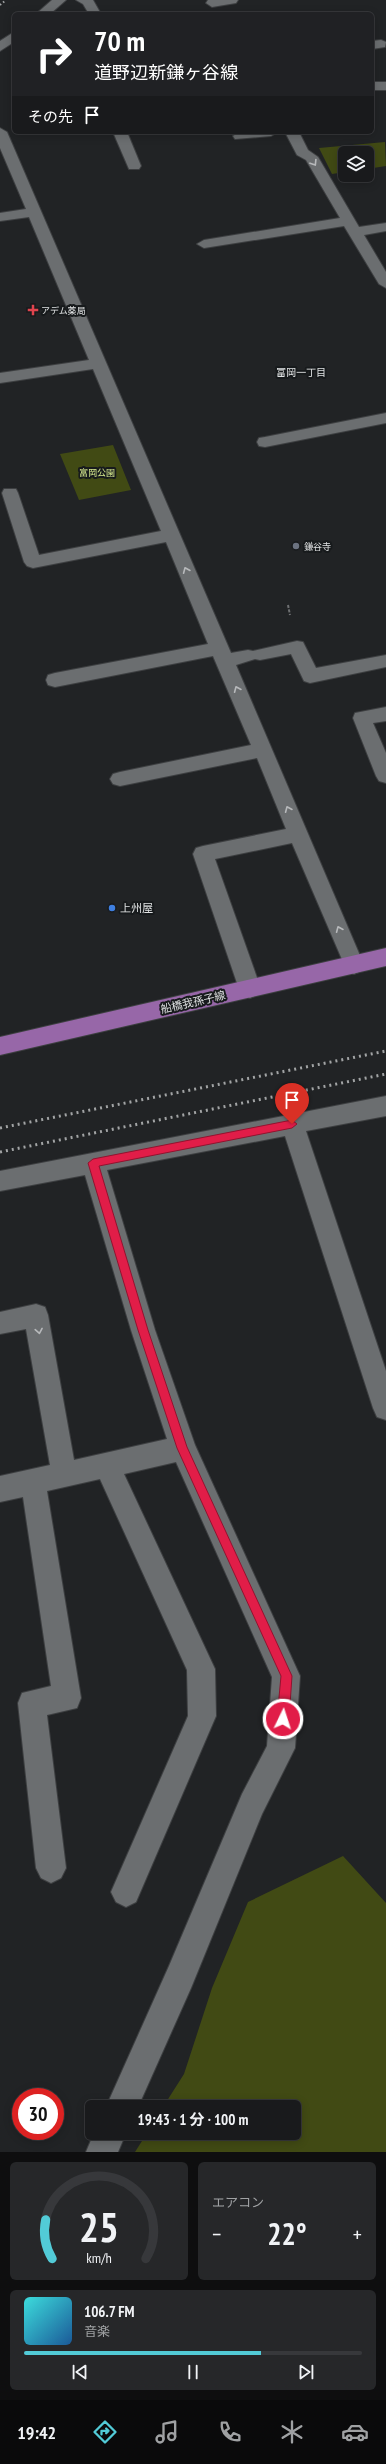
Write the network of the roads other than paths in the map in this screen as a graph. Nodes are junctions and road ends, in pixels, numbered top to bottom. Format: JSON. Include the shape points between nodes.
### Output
{"nodes":[{"id":1,"x":60,"y":0,"type":"edge"},
{"id":2,"x":82,"y":0,"type":"edge"},
{"id":3,"x":232,"y":0,"type":"edge"},
{"id":4,"x":211,"y":2,"type":"edge"},
{"id":5,"x":45,"y":12,"type":"edge"},
{"id":6,"x":94,"y":12,"type":"edge"},
{"id":7,"x":218,"y":12,"type":"edge"},
{"id":8,"x":12,"y":38,"type":"edge"},
{"id":9,"x":0,"y":47,"type":"edge"},
{"id":10,"x":374,"y":86,"type":"edge"},
{"id":11,"x":386,"y":86,"type":"edge"},
{"id":12,"x":0,"y":132,"type":"edge"},
{"id":13,"x":121,"y":134,"type":"edge"},
{"id":14,"x":256,"y":134,"type":"edge"},
{"id":15,"x":293,"y":134,"type":"edge"},
{"id":16,"x":240,"y":136,"type":"dead end"},
{"id":17,"x":134,"y":166,"type":"dead end"},
{"id":18,"x":8,"y":170,"type":"edge"},
{"id":19,"x":34,"y":212,"type":"junction"},
{"id":20,"x":0,"y":217,"type":"edge"},
{"id":21,"x":351,"y":226,"type":"junction"},
{"id":22,"x":386,"y":227,"type":"edge"},
{"id":23,"x":204,"y":244,"type":"dead end"},
{"id":24,"x":386,"y":284,"type":"edge"},
{"id":25,"x":98,"y":363,"type":"junction"},
{"id":26,"x":0,"y":378,"type":"edge"},
{"id":27,"x":386,"y":418,"type":"edge"},
{"id":28,"x":265,"y":442,"type":"dead end"},
{"id":29,"x":10,"y":493,"type":"dead end"},
{"id":30,"x":171,"y":534,"type":"junction"},
{"id":31,"x":223,"y":654,"type":"junction"},
{"id":32,"x":386,"y":661,"type":"edge"},
{"id":33,"x":55,"y":680,"type":"dead end"},
{"id":34,"x":386,"y":714,"type":"edge"},
{"id":35,"x":263,"y":750,"type":"junction"},
{"id":36,"x":386,"y":776,"type":"edge"},
{"id":37,"x":120,"y":779,"type":"dead end"},
{"id":38,"x":299,"y":834,"type":"junction"},
{"id":39,"x":386,"y":957,"type":"edge"},
{"id":40,"x":354,"y":965,"type":"junction"},
{"id":41,"x":250,"y":989,"type":"junction"},
{"id":42,"x":0,"y":1046,"type":"edge"},
{"id":43,"x":386,"y":1106,"type":"edge"},
{"id":44,"x":292,"y":1124,"type":"junction"},
{"id":45,"x":93,"y":1163,"type":"junction"},
{"id":46,"x":0,"y":1181,"type":"edge"},
{"id":47,"x":0,"y":1323,"type":"edge"},
{"id":48,"x":386,"y":1408,"type":"edge"},
{"id":49,"x":183,"y":1448,"type":"junction"},
{"id":50,"x":106,"y":1466,"type":"junction"},
{"id":51,"x":64,"y":1475,"type":"junction"},
{"id":52,"x":33,"y":1482,"type":"junction"},
{"id":53,"x":0,"y":1489,"type":"edge"},
{"id":54,"x":51,"y":1868,"type":"dead end"},
{"id":55,"x":126,"y":1892,"type":"dead end"},
{"id":56,"x":125,"y":2100,"type":"edge"},
{"id":57,"x":107,"y":2140,"type":"edge"},
{"id":58,"x":102,"y":2152,"type":"edge"}],
"edges":[{"from":1,"to":5,"type":"street"},
{"from":2,"to":6,"type":"street","via":[[88,1]]},
{"from":3,"to":4,"type":"street"},
{"from":4,"to":7,"type":"street"},
{"from":8,"to":9,"type":"street"},
{"from":10,"to":11,"type":"street"},
{"from":12,"to":18,"type":"street"},
{"from":13,"to":17,"type":"street"},
{"from":14,"to":16,"type":"street"},
{"from":15,"to":21,"type":"street","one_way":true,"via":[[302,152],[311,157]]},
{"from":18,"to":19,"type":"street"},
{"from":19,"to":20,"type":"street"},
{"from":19,"to":25,"type":"street"},
{"from":21,"to":22,"type":"street"},
{"from":21,"to":23,"type":"street"},
{"from":21,"to":24,"type":"street"},
{"from":25,"to":26,"type":"street"},
{"from":25,"to":30,"type":"street"},
{"from":27,"to":28,"type":"street"},
{"from":29,"to":30,"type":"street","via":[[33,562]]},
{"from":31,"to":30,"type":"street","one_way":true},
{"from":31,"to":32,"type":"street","via":[[254,655],[297,647],[310,676]]},
{"from":31,"to":33,"type":"street"},
{"from":35,"to":31,"type":"street","one_way":true},
{"from":34,"to":36,"type":"street","via":[[362,718]]},
{"from":35,"to":37,"type":"street"},
{"from":38,"to":35,"type":"street","one_way":true},
{"from":40,"to":38,"type":"street","one_way":true},
{"from":38,"to":41,"type":"street","via":[[203,854]]},
{"from":39,"to":40,"type":"main road","name":"船橋我孫子線"},
{"from":40,"to":41,"type":"main road","name":"船橋我孫子線"},
{"from":41,"to":42,"type":"main road","name":"船橋我孫子線"},
{"from":43,"to":44,"type":"street"},
{"from":44,"to":45,"type":"street"},
{"from":44,"to":48,"type":"street"},
{"from":45,"to":46,"type":"street"},
{"from":45,"to":49,"type":"street","via":[[143,1330]]},
{"from":47,"to":51,"type":"street","one_way":true,"via":[[36,1315]]},
{"from":49,"to":50,"type":"street"},
{"from":49,"to":56,"type":"street","via":[[286,1676],[281,1748],[252,1804]]},
{"from":50,"to":51,"type":"street"},
{"from":50,"to":55,"type":"street","via":[[201,1669],[202,1716]]},
{"from":51,"to":52,"type":"street"},
{"from":52,"to":53,"type":"street"},
{"from":52,"to":54,"type":"street","via":[[67,1698],[32,1703]]},
{"from":57,"to":58,"type":"street"}]}
